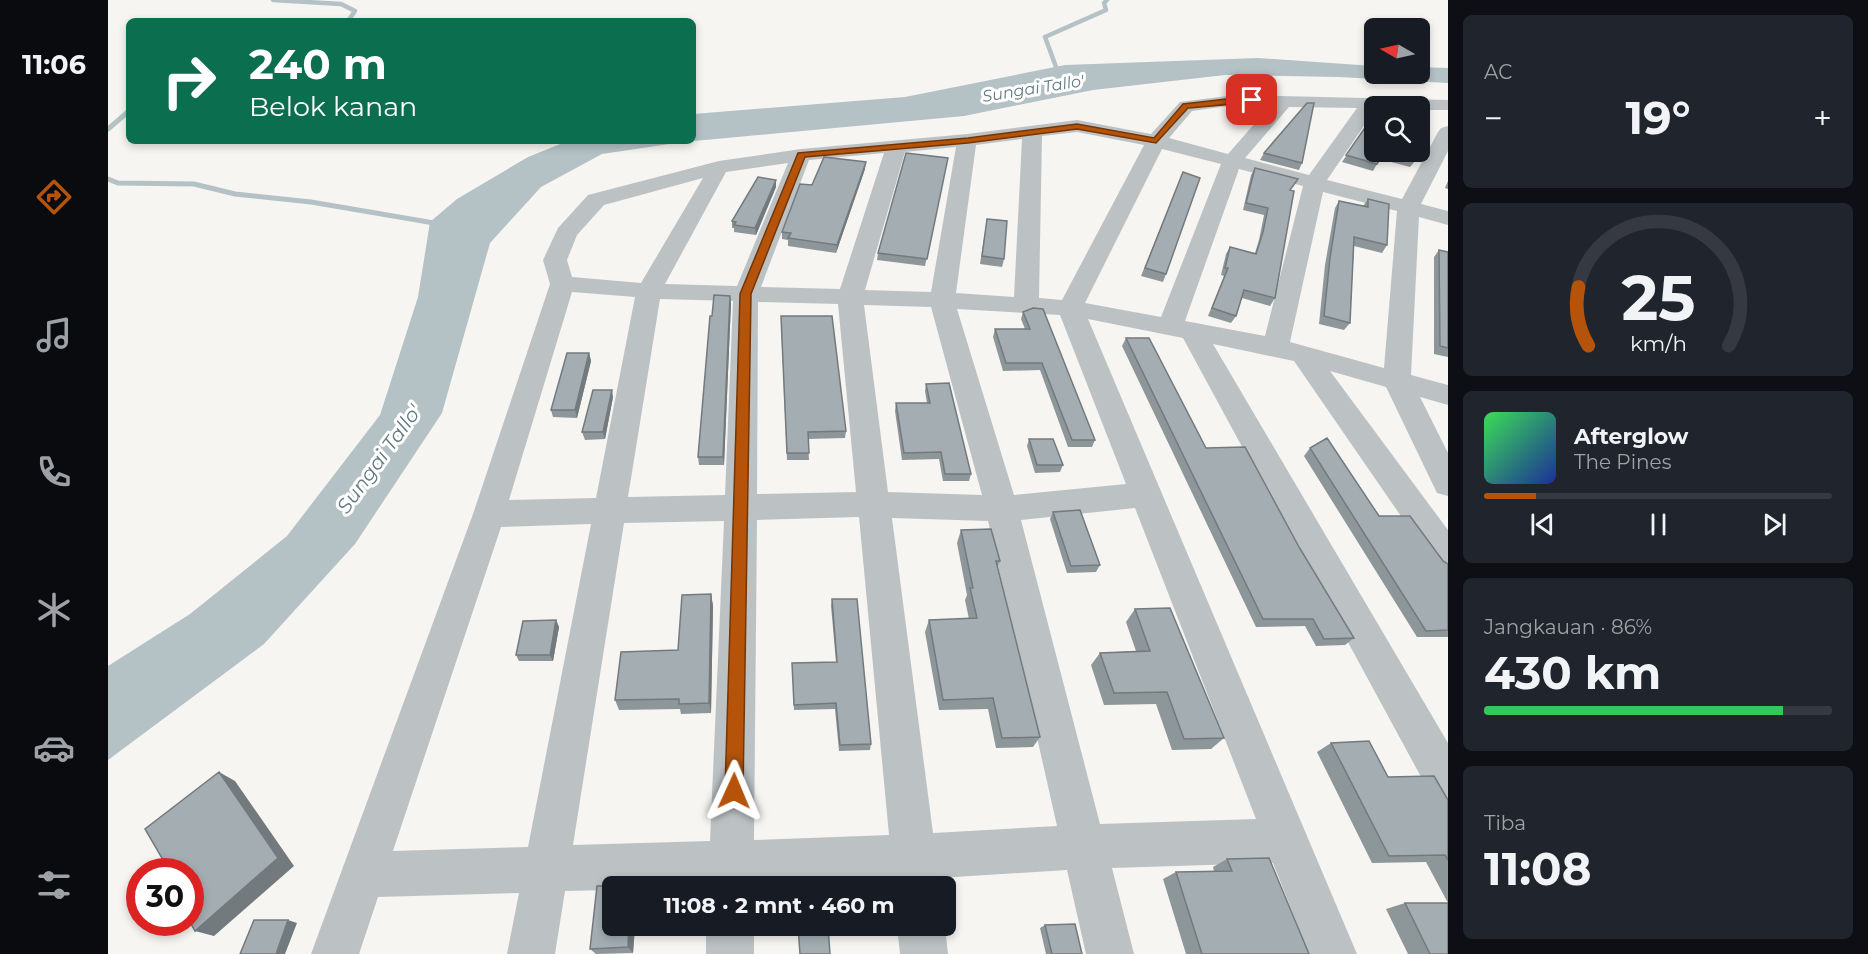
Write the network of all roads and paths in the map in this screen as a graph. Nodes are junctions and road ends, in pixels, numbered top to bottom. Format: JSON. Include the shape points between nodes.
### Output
{"nodes":[{"id":1,"x":1284,"y":101,"type":"junction"},
{"id":2,"x":1364,"y":102,"type":"edge"},
{"id":3,"x":1430,"y":104,"type":"edge"},
{"id":4,"x":1448,"y":105,"type":"edge"},
{"id":5,"x":1364,"y":112,"type":"edge"},
{"id":6,"x":1032,"y":132,"type":"junction"},
{"id":7,"x":1448,"y":132,"type":"edge"},
{"id":8,"x":968,"y":140,"type":"junction"},
{"id":9,"x":1156,"y":141,"type":"junction"},
{"id":10,"x":896,"y":148,"type":"junction"},
{"id":11,"x":801,"y":155,"type":"junction"},
{"id":12,"x":1232,"y":161,"type":"junction"},
{"id":13,"x":719,"y":166,"type":"junction"},
{"id":14,"x":1315,"y":182,"type":"junction"},
{"id":15,"x":1408,"y":208,"type":"junction"},
{"id":16,"x":1448,"y":218,"type":"edge"},
{"id":17,"x":562,"y":284,"type":"junction"},
{"id":18,"x":650,"y":291,"type":"junction"},
{"id":19,"x":746,"y":294,"type":"junction"},
{"id":20,"x":850,"y":297,"type":"junction"},
{"id":21,"x":942,"y":300,"type":"junction"},
{"id":22,"x":1026,"y":305,"type":"junction"},
{"id":23,"x":1070,"y":309,"type":"junction"},
{"id":24,"x":1181,"y":330,"type":"junction"},
{"id":25,"x":1289,"y":350,"type":"junction"},
{"id":26,"x":1398,"y":380,"type":"junction"},
{"id":27,"x":1448,"y":394,"type":"edge"},
{"id":28,"x":1448,"y":484,"type":"edge"},
{"id":29,"x":1146,"y":494,"type":"junction"},
{"id":30,"x":874,"y":504,"type":"junction"},
{"id":31,"x":741,"y":507,"type":"junction"},
{"id":32,"x":1002,"y":509,"type":"junction"},
{"id":33,"x":610,"y":511,"type":"junction"},
{"id":34,"x":489,"y":514,"type":"junction"},
{"id":35,"x":1448,"y":557,"type":"edge"},
{"id":36,"x":1448,"y":784,"type":"edge"},
{"id":37,"x":1286,"y":840,"type":"junction"},
{"id":38,"x":1083,"y":847,"type":"junction"},
{"id":39,"x":546,"y":868,"type":"junction"},
{"id":40,"x":915,"y":872,"type":"edge"},
{"id":41,"x":362,"y":874,"type":"junction"},
{"id":42,"x":732,"y":874,"type":"edge"},
{"id":43,"x":730,"y":936,"type":"edge"},
{"id":44,"x":922,"y":936,"type":"edge"},
{"id":45,"x":334,"y":954,"type":"edge"},
{"id":46,"x":531,"y":954,"type":"edge"},
{"id":47,"x":730,"y":954,"type":"edge"},
{"id":48,"x":924,"y":954,"type":"edge"},
{"id":49,"x":1110,"y":954,"type":"edge"},
{"id":50,"x":1333,"y":954,"type":"edge"}],
"edges":[{"from":1,"to":2,"type":"street"},
{"from":1,"to":9,"type":"street","via":[[1235,100],[1186,106]]},
{"from":1,"to":12,"type":"street"},
{"from":3,"to":4,"type":"street"},
{"from":5,"to":14,"type":"street"},
{"from":6,"to":8,"type":"street"},
{"from":6,"to":9,"type":"street","via":[[1077,126]]},
{"from":6,"to":22,"type":"street"},
{"from":7,"to":15,"type":"street"},
{"from":8,"to":10,"type":"street"},
{"from":8,"to":21,"type":"street"},
{"from":9,"to":12,"type":"street"},
{"from":9,"to":23,"type":"street"},
{"from":10,"to":11,"type":"street"},
{"from":10,"to":20,"type":"street"},
{"from":11,"to":13,"type":"street"},
{"from":11,"to":19,"type":"street"},
{"from":12,"to":14,"type":"street"},
{"from":12,"to":24,"type":"street"},
{"from":13,"to":17,"type":"street","via":[[596,201],[566,233],[555,260]]},
{"from":13,"to":18,"type":"street"},
{"from":14,"to":15,"type":"street"},
{"from":14,"to":25,"type":"street"},
{"from":15,"to":16,"type":"street"},
{"from":15,"to":26,"type":"street"},
{"from":17,"to":18,"type":"street"},
{"from":17,"to":34,"type":"street"},
{"from":18,"to":19,"type":"street"},
{"from":18,"to":33,"type":"street"},
{"from":19,"to":20,"type":"street"},
{"from":19,"to":31,"type":"street"},
{"from":20,"to":21,"type":"street"},
{"from":20,"to":30,"type":"street"},
{"from":21,"to":22,"type":"street"},
{"from":21,"to":32,"type":"street"},
{"from":22,"to":23,"type":"street"},
{"from":23,"to":24,"type":"street"},
{"from":23,"to":29,"type":"street"},
{"from":24,"to":25,"type":"street"},
{"from":24,"to":36,"type":"street"},
{"from":25,"to":26,"type":"street"},
{"from":25,"to":35,"type":"street"},
{"from":26,"to":27,"type":"street"},
{"from":26,"to":28,"type":"street"},
{"from":29,"to":32,"type":"street"},
{"from":29,"to":37,"type":"street"},
{"from":30,"to":31,"type":"street"},
{"from":30,"to":32,"type":"street"},
{"from":30,"to":40,"type":"street"},
{"from":31,"to":33,"type":"street"},
{"from":31,"to":42,"type":"street"},
{"from":32,"to":38,"type":"street"},
{"from":33,"to":34,"type":"street"},
{"from":33,"to":39,"type":"street"},
{"from":34,"to":41,"type":"street"},
{"from":37,"to":38,"type":"street"},
{"from":37,"to":50,"type":"street"},
{"from":38,"to":40,"type":"street"},
{"from":38,"to":49,"type":"street"},
{"from":39,"to":41,"type":"street"},
{"from":39,"to":42,"type":"street"},
{"from":39,"to":46,"type":"street"},
{"from":40,"to":42,"type":"street"},
{"from":41,"to":45,"type":"street"},
{"from":43,"to":47,"type":"street"},
{"from":44,"to":48,"type":"street"}]}
